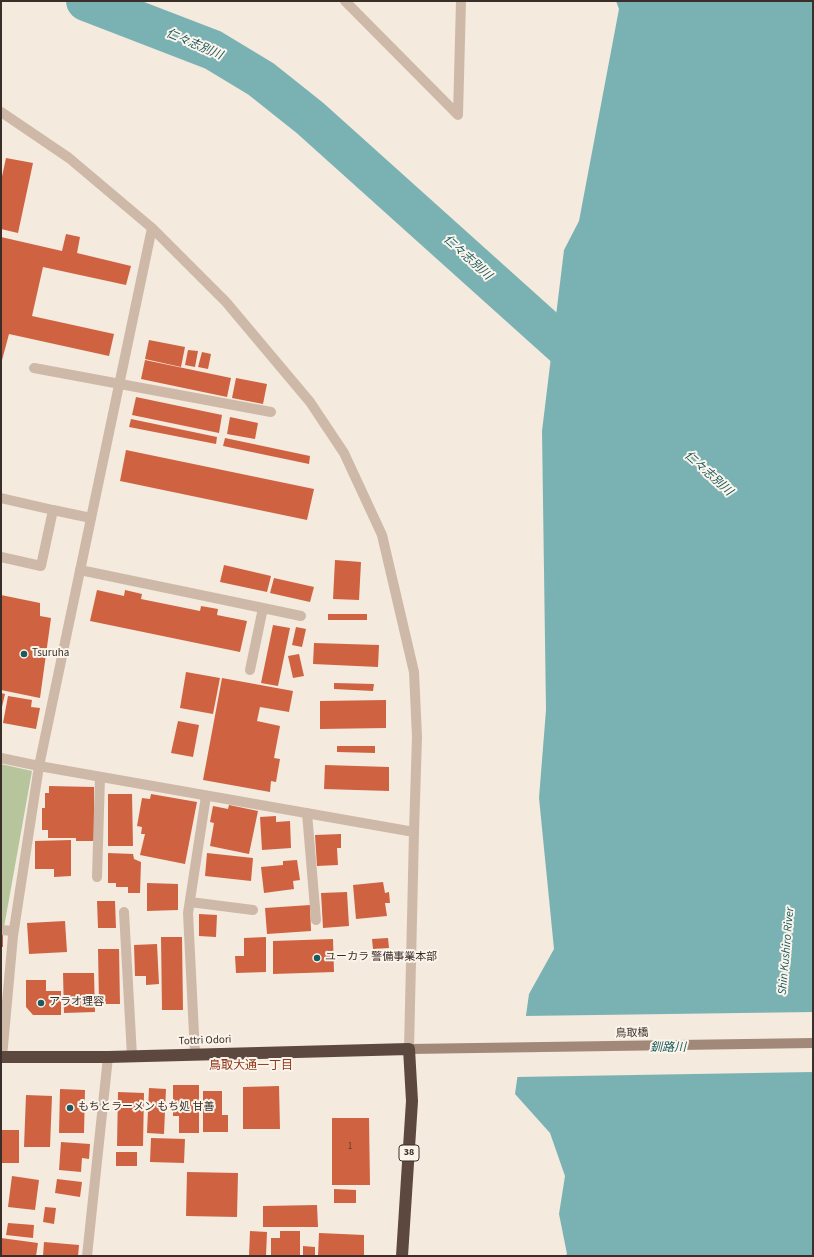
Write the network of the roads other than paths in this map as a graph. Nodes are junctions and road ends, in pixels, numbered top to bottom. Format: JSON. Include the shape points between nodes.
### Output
{"nodes":[{"id":1,"x":345,"y":1,"type":"edge"},
{"id":2,"x":461,"y":1,"type":"edge"},
{"id":3,"x":1,"y":112,"type":"edge"},
{"id":4,"x":152,"y":228,"type":"junction"},
{"id":5,"x":34,"y":368,"type":"dead end"},
{"id":6,"x":119,"y":384,"type":"junction"},
{"id":7,"x":271,"y":412,"type":"dead end"},
{"id":8,"x":1,"y":498,"type":"edge"},
{"id":9,"x":53,"y":510,"type":"junction"},
{"id":10,"x":91,"y":518,"type":"junction"},
{"id":11,"x":1,"y":557,"type":"edge"},
{"id":12,"x":80,"y":570,"type":"junction"},
{"id":13,"x":263,"y":608,"type":"junction"},
{"id":14,"x":301,"y":616,"type":"dead end"},
{"id":15,"x":250,"y":670,"type":"dead end"},
{"id":16,"x":1,"y":758,"type":"edge"},
{"id":17,"x":39,"y":766,"type":"junction"},
{"id":18,"x":100,"y":777,"type":"junction"},
{"id":19,"x":206,"y":796,"type":"junction"},
{"id":20,"x":307,"y":813,"type":"junction"},
{"id":21,"x":414,"y":832,"type":"junction"},
{"id":22,"x":97,"y":877,"type":"dead end"},
{"id":23,"x":190,"y":902,"type":"junction"},
{"id":24,"x":253,"y":910,"type":"dead end"},
{"id":25,"x":124,"y":912,"type":"dead end"},
{"id":26,"x":316,"y":920,"type":"dead end"},
{"id":27,"x":1,"y":930,"type":"edge"},
{"id":28,"x":13,"y":931,"type":"junction"},
{"id":29,"x":813,"y":1042,"type":"edge"},
{"id":30,"x":409,"y":1049,"type":"junction"},
{"id":31,"x":195,"y":1054,"type":"junction"},
{"id":32,"x":132,"y":1056,"type":"junction"},
{"id":33,"x":2,"y":1057,"type":"edge"},
{"id":34,"x":108,"y":1057,"type":"junction"},
{"id":35,"x":87,"y":1256,"type":"edge"},
{"id":36,"x":402,"y":1256,"type":"edge"}],
"edges":[{"from":1,"to":2,"type":"street","via":[[458,115]]},
{"from":3,"to":4,"type":"street","via":[[69,158]]},
{"from":4,"to":6,"type":"street"},
{"from":4,"to":21,"type":"street","via":[[226,302],[310,402],[344,453],[382,535],[414,672],[417,738]]},
{"from":5,"to":6,"type":"street"},
{"from":6,"to":7,"type":"street"},
{"from":6,"to":10,"type":"street"},
{"from":8,"to":9,"type":"street"},
{"from":9,"to":10,"type":"street"},
{"from":9,"to":11,"type":"street","via":[[41,566]]},
{"from":10,"to":12,"type":"street"},
{"from":12,"to":13,"type":"street"},
{"from":12,"to":17,"type":"street"},
{"from":13,"to":14,"type":"street"},
{"from":13,"to":15,"type":"street"},
{"from":16,"to":17,"type":"street"},
{"from":17,"to":18,"type":"street"},
{"from":17,"to":28,"type":"street"},
{"from":18,"to":19,"type":"street"},
{"from":18,"to":22,"type":"street"},
{"from":19,"to":20,"type":"street"},
{"from":19,"to":23,"type":"street"},
{"from":20,"to":21,"type":"street"},
{"from":20,"to":26,"type":"street"},
{"from":21,"to":30,"type":"street"},
{"from":23,"to":24,"type":"street"},
{"from":23,"to":31,"type":"street","via":[[188,913]]},
{"from":25,"to":32,"type":"street"},
{"from":27,"to":28,"type":"street"},
{"from":28,"to":33,"type":"street"},
{"from":29,"to":30,"type":"street","name":"鳥取橋"},
{"from":30,"to":31,"type":"highway","name":"Tottri Odori"},
{"from":30,"to":36,"type":"highway","number":"38","via":[[412,1101]]},
{"from":31,"to":32,"type":"highway","name":"Tottri Odori"},
{"from":32,"to":34,"type":"highway","name":"Tottri Odori"},
{"from":33,"to":34,"type":"highway","name":"Tottri Odori"},
{"from":34,"to":35,"type":"street"}]}
